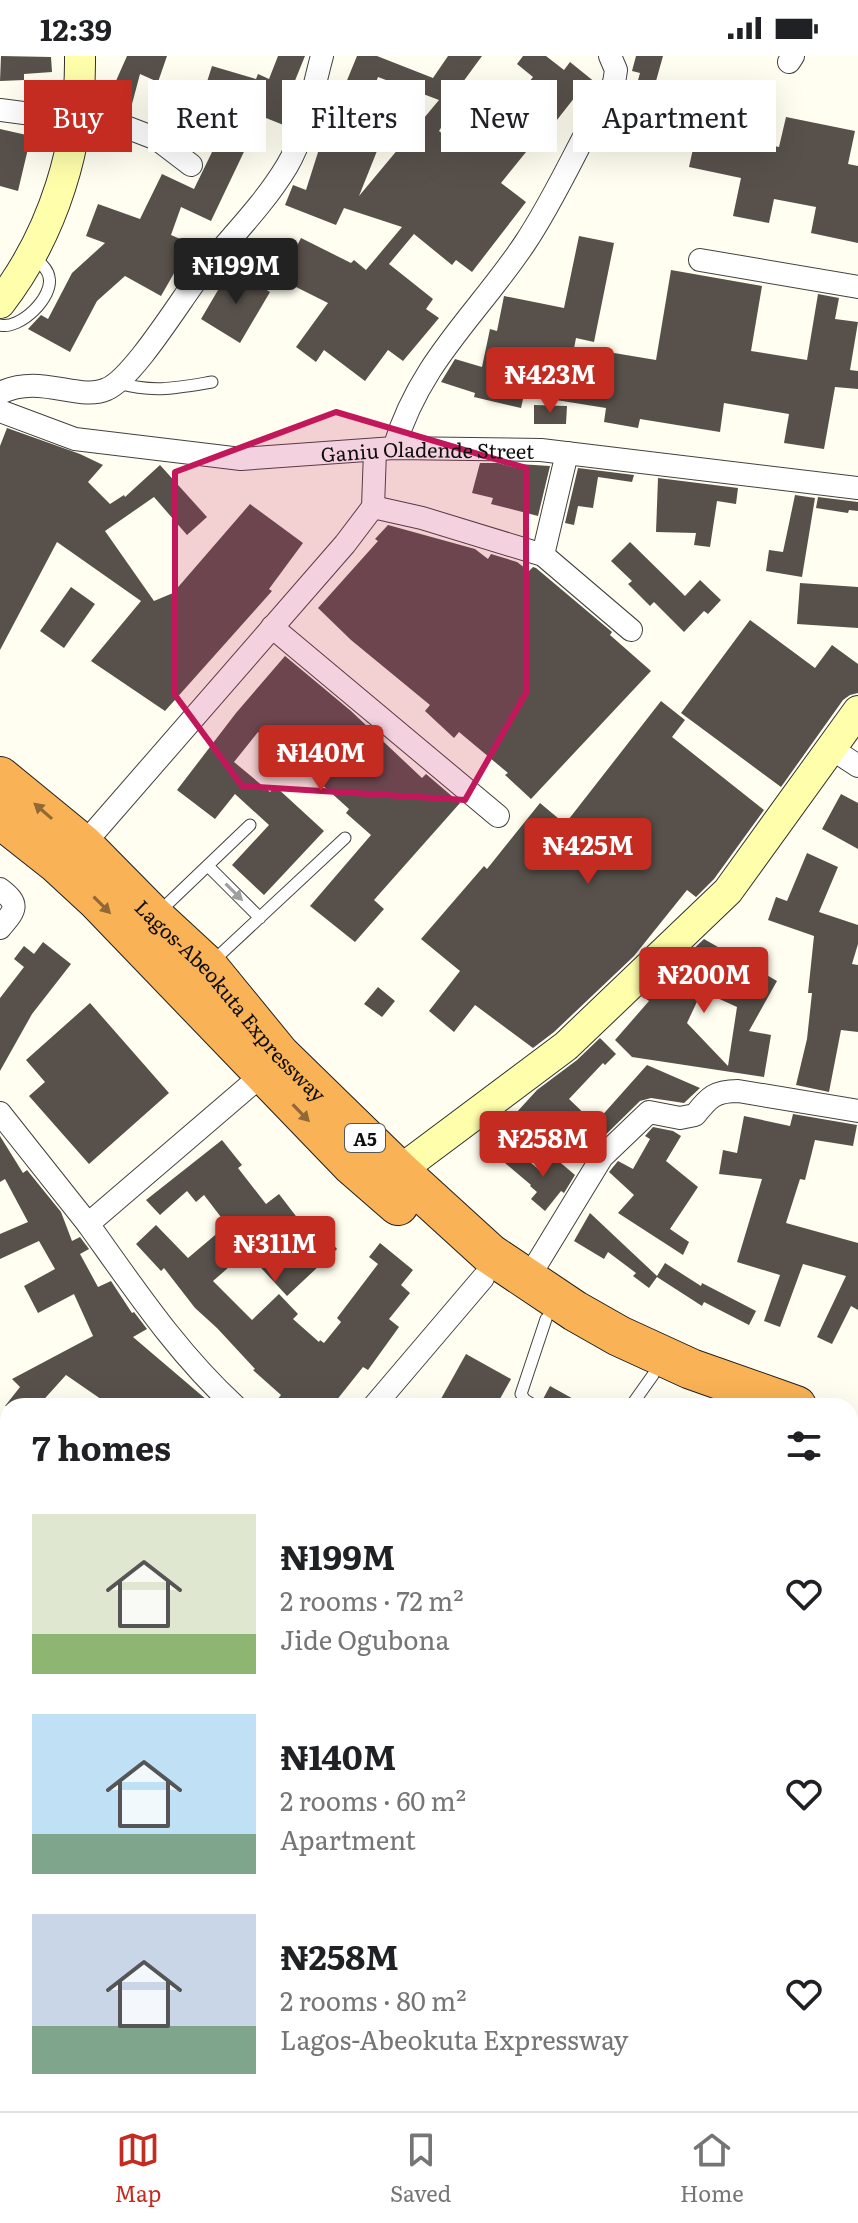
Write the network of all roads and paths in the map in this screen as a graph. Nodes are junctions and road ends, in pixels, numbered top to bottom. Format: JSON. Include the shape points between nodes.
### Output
{"nodes":[{"id":1,"x":80,"y":56,"type":"edge"},
{"id":2,"x":322,"y":56,"type":"edge"},
{"id":3,"x":610,"y":56,"type":"edge"},
{"id":4,"x":79,"y":80,"type":"edge"},
{"id":5,"x":0,"y":110,"type":"edge"},
{"id":6,"x":24,"y":112,"type":"edge"},
{"id":7,"x":132,"y":131,"type":"edge"},
{"id":8,"x":70,"y":152,"type":"edge"},
{"id":9,"x":191,"y":165,"type":"dead end"},
{"id":10,"x":32,"y":254,"type":"junction"},
{"id":11,"x":700,"y":260,"type":"dead end"},
{"id":12,"x":858,"y":287,"type":"edge"},
{"id":13,"x":0,"y":303,"type":"edge"},
{"id":14,"x":0,"y":325,"type":"edge"},
{"id":15,"x":212,"y":382,"type":"dead end"},
{"id":16,"x":117,"y":383,"type":"junction"},
{"id":17,"x":0,"y":393,"type":"edge"},
{"id":18,"x":0,"y":411,"type":"edge"},
{"id":19,"x":385,"y":449,"type":"junction"},
{"id":20,"x":567,"y":453,"type":"junction"},
{"id":21,"x":858,"y":488,"type":"edge"},
{"id":22,"x":373,"y":507,"type":"junction"},
{"id":23,"x":543,"y":555,"type":"junction"},
{"id":24,"x":272,"y":627,"type":"junction"},
{"id":25,"x":631,"y":630,"type":"dead end"},
{"id":26,"x":858,"y":711,"type":"edge"},
{"id":27,"x":832,"y":749,"type":"junction"},
{"id":28,"x":858,"y":766,"type":"edge"},
{"id":29,"x":0,"y":777,"type":"edge"},
{"id":30,"x":498,"y":816,"type":"dead end"},
{"id":31,"x":0,"y":818,"type":"edge"},
{"id":32,"x":250,"y":825,"type":"dead end"},
{"id":33,"x":345,"y":838,"type":"dead end"},
{"id":34,"x":83,"y":845,"type":"junction"},
{"id":35,"x":208,"y":866,"type":"junction"},
{"id":36,"x":0,"y":889,"type":"edge"},
{"id":37,"x":154,"y":917,"type":"junction"},
{"id":38,"x":260,"y":918,"type":"junction"},
{"id":39,"x":0,"y":928,"type":"edge"},
{"id":40,"x":207,"y":966,"type":"junction"},
{"id":41,"x":263,"y":1074,"type":"junction"},
{"id":42,"x":858,"y":1111,"type":"edge"},
{"id":43,"x":0,"y":1113,"type":"edge"},
{"id":44,"x":399,"y":1171,"type":"junction"},
{"id":45,"x":88,"y":1224,"type":"junction"},
{"id":46,"x":483,"y":1278,"type":"junction"},
{"id":47,"x":527,"y":1280,"type":"junction"},
{"id":48,"x":546,"y":1319,"type":"junction"},
{"id":49,"x":642,"y":1391,"type":"edge"},
{"id":50,"x":227,"y":1398,"type":"edge"},
{"id":51,"x":381,"y":1398,"type":"edge"},
{"id":52,"x":524,"y":1398,"type":"edge"},
{"id":53,"x":683,"y":1398,"type":"edge"},
{"id":54,"x":774,"y":1398,"type":"edge"}],
"edges":[{"from":1,"to":4,"type":"main road"},
{"from":2,"to":16,"type":"street","via":[[299,142],[286,166]]},
{"from":3,"to":19,"type":"street","via":[[614,83],[523,246],[460,327]]},
{"from":5,"to":6,"type":"street"},
{"from":7,"to":9,"type":"street","via":[[157,139]]},
{"from":8,"to":10,"type":"main road"},
{"from":10,"to":13,"type":"main road"},
{"from":10,"to":14,"type":"lane","via":[[49,274],[49,284],[26,318],[17,325]]},
{"from":11,"to":12,"type":"street"},
{"from":15,"to":16,"type":"lane","via":[[143,390]]},
{"from":16,"to":17,"type":"street","via":[[93,392],[30,384]]},
{"from":18,"to":19,"type":"street","name":"Ganiu Oladende Street","via":[[75,439],[241,459]]},
{"from":19,"to":20,"type":"street","name":"Ganiu Oladende Street"},
{"from":19,"to":22,"type":"street"},
{"from":20,"to":21,"type":"street","name":"Ganiu Oladende Street"},
{"from":20,"to":23,"type":"street"},
{"from":22,"to":23,"type":"street"},
{"from":22,"to":24,"type":"street"},
{"from":23,"to":25,"type":"street"},
{"from":24,"to":30,"type":"street"},
{"from":24,"to":34,"type":"street"},
{"from":26,"to":27,"type":"main road"},
{"from":27,"to":28,"type":"street"},
{"from":27,"to":44,"type":"main road","via":[[728,891],[566,1046]]},
{"from":34,"to":29,"type":"highway","name":"Lagos-Abeokuta Expressway","number":"A5","one_way":true},
{"from":31,"to":41,"type":"highway","name":"Lagos-Abeokuta Expressway","number":"A5","one_way":true,"via":[[96,899]]},
{"from":32,"to":35,"type":"lane"},
{"from":33,"to":38,"type":"lane"},
{"from":34,"to":37,"type":"highway","name":"Lagos-Abeokuta Expressway","number":"A5"},
{"from":35,"to":37,"type":"lane"},
{"from":35,"to":38,"type":"lane","one_way":true},
{"from":36,"to":39,"type":"street","via":[[14,905]]},
{"from":37,"to":40,"type":"highway","name":"Lagos-Abeokuta Expressway","number":"A5"},
{"from":38,"to":40,"type":"lane"},
{"from":40,"to":44,"type":"highway","name":"Lagos-Abeokuta Expressway","number":"A5","via":[[279,1054]]},
{"from":41,"to":45,"type":"street"},
{"from":41,"to":46,"type":"highway","name":"Lagos-Abeokuta Expressway","number":"A5","one_way":true,"via":[[352,1165]]},
{"from":42,"to":47,"type":"street","via":[[719,1091],[695,1115],[649,1112],[602,1157]]},
{"from":43,"to":45,"type":"street"},
{"from":44,"to":47,"type":"highway","name":"Lagos-Abeokuta Expressway","number":"A5","via":[[490,1254]]},
{"from":45,"to":50,"type":"street","via":[[192,1364]]},
{"from":46,"to":48,"type":"highway","name":"Lagos-Abeokuta Expressway","number":"A5"},
{"from":46,"to":51,"type":"street"},
{"from":47,"to":54,"type":"highway","name":"Lagos-Abeokuta Expressway","number":"A5","via":[[658,1355]]},
{"from":48,"to":49,"type":"highway","name":"Lagos-Abeokuta Expressway","number":"A5"},
{"from":48,"to":52,"type":"lane"},
{"from":49,"to":53,"type":"highway","name":"Lagos-Abeokuta Expressway","number":"A5"}]}
